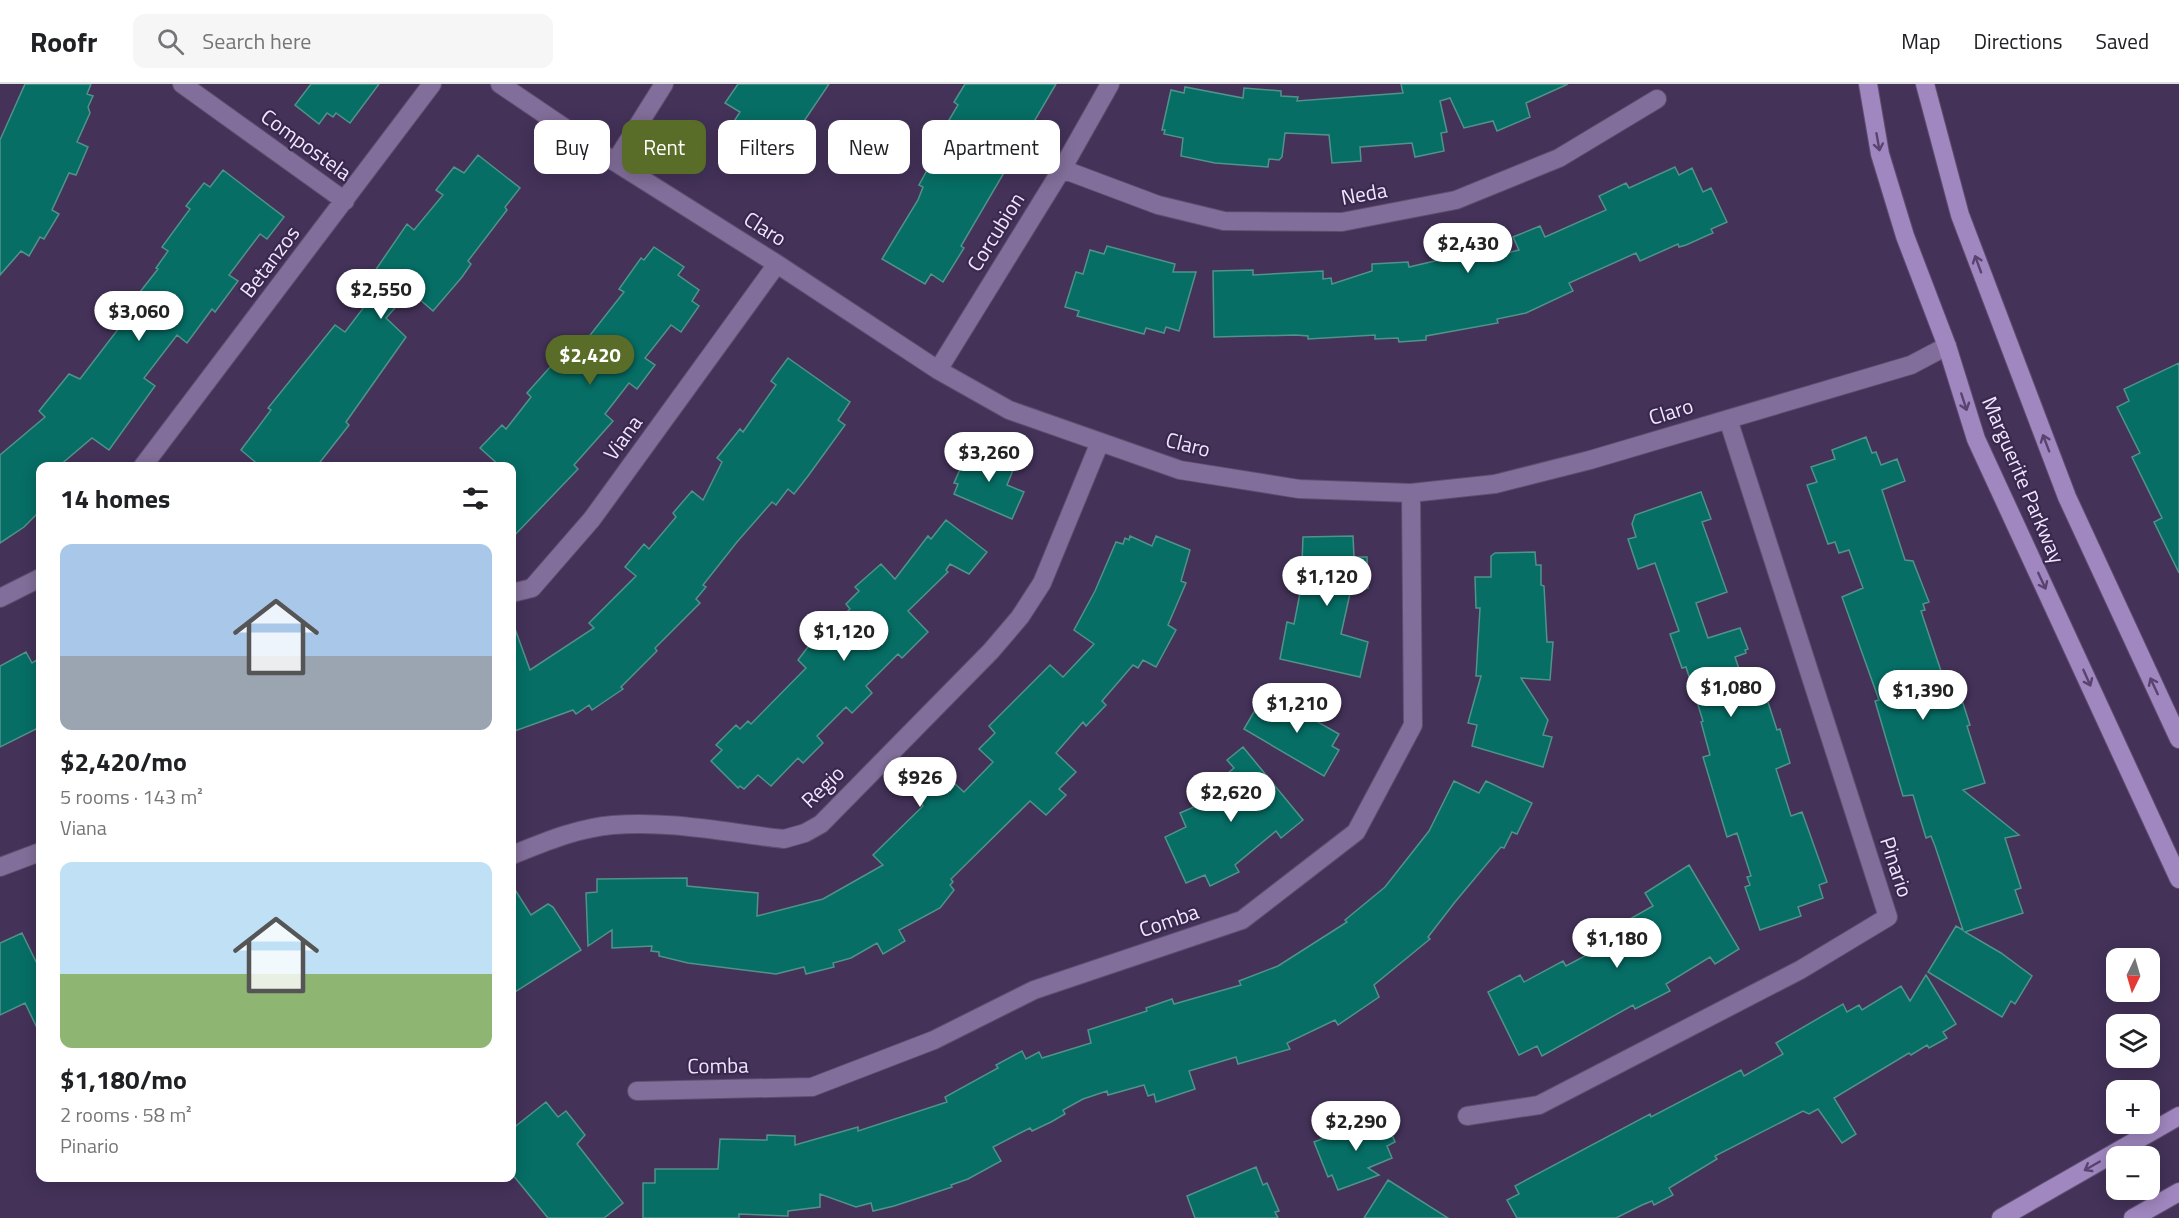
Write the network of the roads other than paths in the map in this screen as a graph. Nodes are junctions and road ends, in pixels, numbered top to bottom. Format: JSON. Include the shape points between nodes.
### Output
{"nodes":[{"id":1,"x":182,"y":84,"type":"edge"},
{"id":2,"x":432,"y":84,"type":"edge"},
{"id":3,"x":500,"y":84,"type":"edge"},
{"id":4,"x":664,"y":84,"type":"edge"},
{"id":5,"x":1110,"y":84,"type":"edge"},
{"id":6,"x":1868,"y":84,"type":"edge"},
{"id":7,"x":1924,"y":84,"type":"edge"},
{"id":8,"x":1657,"y":99,"type":"dead end"},
{"id":9,"x":615,"y":162,"type":"junction"},
{"id":10,"x":1062,"y":168,"type":"junction"},
{"id":11,"x":345,"y":201,"type":"junction"},
{"id":12,"x":777,"y":264,"type":"junction"},
{"id":13,"x":1947,"y":346,"type":"junction"},
{"id":14,"x":938,"y":370,"type":"junction"},
{"id":15,"x":1728,"y":419,"type":"junction"},
{"id":16,"x":1100,"y":442,"type":"junction"},
{"id":17,"x":146,"y":462,"type":"edge"},
{"id":18,"x":1412,"y":493,"type":"junction"},
{"id":19,"x":36,"y":580,"type":"edge"},
{"id":20,"x":516,"y":591,"type":"edge"},
{"id":21,"x":0,"y":598,"type":"edge"},
{"id":22,"x":2179,"y":739,"type":"edge"},
{"id":23,"x":516,"y":853,"type":"edge"},
{"id":24,"x":36,"y":854,"type":"edge"},
{"id":25,"x":0,"y":867,"type":"edge"},
{"id":26,"x":2179,"y":879,"type":"edge"},
{"id":27,"x":637,"y":1091,"type":"dead end"},
{"id":28,"x":1467,"y":1116,"type":"dead end"},
{"id":29,"x":2179,"y":1116,"type":"edge"},
{"id":30,"x":2179,"y":1192,"type":"edge"},
{"id":31,"x":2001,"y":1218,"type":"edge"},
{"id":32,"x":2133,"y":1218,"type":"edge"}],
"edges":[{"from":1,"to":11,"type":"street","name":"Compostela"},
{"from":2,"to":11,"type":"street","name":"Betanzos"},
{"from":3,"to":9,"type":"street","name":"Claro"},
{"from":4,"to":9,"type":"street"},
{"from":5,"to":10,"type":"street","name":"Corcubion"},
{"from":6,"to":13,"type":"main road","name":"Marguerite Parkway","one_way":true,"via":[[1880,154],[1905,236]]},
{"from":22,"to":7,"type":"main road","name":"Marguerite Parkway","one_way":true,"via":[[2067,497],[1960,215]]},
{"from":8,"to":10,"type":"street","name":"Neda","via":[[1559,158],[1456,200],[1342,222],[1224,221],[1158,206]]},
{"from":9,"to":12,"type":"street","name":"Claro"},
{"from":10,"to":14,"type":"street","name":"Corcubion"},
{"from":11,"to":17,"type":"street","name":"Betanzos"},
{"from":12,"to":14,"type":"street","name":"Claro"},
{"from":12,"to":20,"type":"street","name":"Viana","via":[[592,519],[532,588]]},
{"from":13,"to":15,"type":"street","name":"Claro","via":[[1911,365]]},
{"from":13,"to":26,"type":"main road","name":"Marguerite Parkway","one_way":true,"via":[[1976,439]]},
{"from":14,"to":16,"type":"street","name":"Claro","via":[[1009,410]]},
{"from":15,"to":18,"type":"street","name":"Claro","via":[[1495,484]]},
{"from":15,"to":28,"type":"street","name":"Pinario","via":[[1888,917],[1800,969],[1539,1105]]},
{"from":16,"to":18,"type":"street","name":"Claro","via":[[1180,470],[1299,489]]},
{"from":16,"to":23,"type":"street","name":"Regio","via":[[1042,583],[1020,617],[821,824],[784,839],[652,825],[613,825],[568,833]]},
{"from":18,"to":27,"type":"street","name":"Comba","via":[[1413,725],[1356,832],[1242,920],[1034,990],[934,1040],[812,1087]]},
{"from":19,"to":21,"type":"street"},
{"from":24,"to":25,"type":"street"},
{"from":29,"to":31,"type":"main road","one_way":true},
{"from":30,"to":32,"type":"main road"}]}
